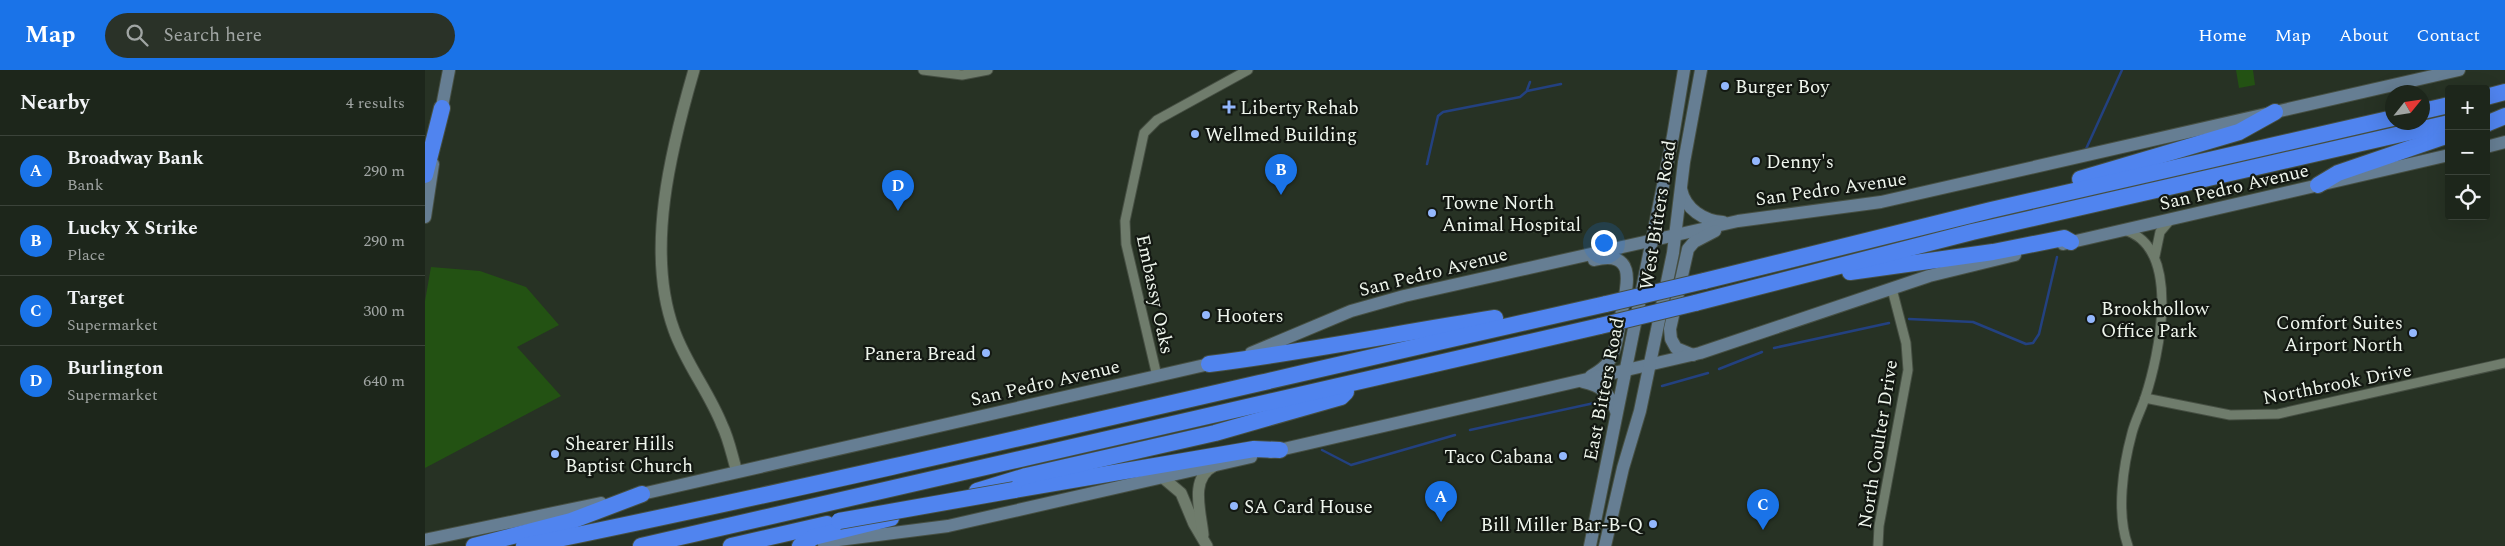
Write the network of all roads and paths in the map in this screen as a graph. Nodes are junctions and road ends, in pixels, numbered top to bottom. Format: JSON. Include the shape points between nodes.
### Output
{"nodes":[{"id":1,"x":449,"y":70,"type":"edge"},
{"id":2,"x":694,"y":70,"type":"edge"},
{"id":3,"x":923,"y":70,"type":"edge"},
{"id":4,"x":988,"y":70,"type":"edge"},
{"id":5,"x":1248,"y":70,"type":"edge"},
{"id":6,"x":1684,"y":70,"type":"edge"},
{"id":7,"x":1701,"y":70,"type":"edge"},
{"id":8,"x":2459,"y":70,"type":"edge"},
{"id":9,"x":2505,"y":92,"type":"edge"},
{"id":10,"x":2490,"y":96,"type":"edge"},
{"id":11,"x":2445,"y":106,"type":"edge"},
{"id":12,"x":442,"y":108,"type":"junction"},
{"id":13,"x":2430,"y":109,"type":"edge"},
{"id":14,"x":2505,"y":110,"type":"edge"},
{"id":15,"x":2275,"y":112,"type":"junction"},
{"id":16,"x":2490,"y":113,"type":"edge"},
{"id":17,"x":2505,"y":116,"type":"edge"},
{"id":18,"x":2385,"y":120,"type":"edge"},
{"id":19,"x":2490,"y":122,"type":"edge"},
{"id":20,"x":2445,"y":123,"type":"edge"},
{"id":21,"x":2445,"y":136,"type":"edge"},
{"id":22,"x":2505,"y":142,"type":"edge"},
{"id":23,"x":2490,"y":146,"type":"edge"},
{"id":24,"x":2445,"y":156,"type":"edge"},
{"id":25,"x":425,"y":175,"type":"edge"},
{"id":26,"x":1681,"y":183,"type":"junction"},
{"id":27,"x":2318,"y":186,"type":"junction"},
{"id":28,"x":2030,"y":201,"type":"junction"},
{"id":29,"x":425,"y":217,"type":"edge"},
{"id":30,"x":2172,"y":219,"type":"junction"},
{"id":31,"x":1738,"y":221,"type":"junction"},
{"id":32,"x":2124,"y":230,"type":"junction"},
{"id":33,"x":1675,"y":234,"type":"junction"},
{"id":34,"x":1653,"y":239,"type":"junction"},
{"id":35,"x":2071,"y":242,"type":"junction"},
{"id":36,"x":2155,"y":256,"type":"junction"},
{"id":37,"x":1574,"y":257,"type":"junction"},
{"id":38,"x":1803,"y":275,"type":"junction"},
{"id":39,"x":1892,"y":289,"type":"junction"},
{"id":40,"x":1579,"y":310,"type":"junction"},
{"id":41,"x":1694,"y":355,"type":"junction"},
{"id":42,"x":2505,"y":363,"type":"edge"},
{"id":43,"x":1209,"y":364,"type":"junction"},
{"id":44,"x":1649,"y":365,"type":"junction"},
{"id":45,"x":1625,"y":371,"type":"junction"},
{"id":46,"x":1157,"y":376,"type":"junction"},
{"id":47,"x":1357,"y":382,"type":"junction"},
{"id":48,"x":1580,"y":382,"type":"junction"},
{"id":49,"x":2145,"y":398,"type":"junction"},
{"id":50,"x":1616,"y":411,"type":"junction"},
{"id":51,"x":1280,"y":450,"type":"junction"},
{"id":52,"x":1215,"y":465,"type":"junction"},
{"id":53,"x":737,"y":472,"type":"junction"},
{"id":54,"x":1162,"y":477,"type":"junction"},
{"id":55,"x":642,"y":494,"type":"junction"},
{"id":56,"x":425,"y":540,"type":"edge"},
{"id":57,"x":1205,"y":542,"type":"edge"},
{"id":58,"x":474,"y":546,"type":"edge"},
{"id":59,"x":524,"y":546,"type":"edge"},
{"id":60,"x":641,"y":546,"type":"edge"},
{"id":61,"x":731,"y":546,"type":"edge"},
{"id":62,"x":802,"y":546,"type":"edge"},
{"id":63,"x":1590,"y":546,"type":"edge"},
{"id":64,"x":1605,"y":546,"type":"edge"},
{"id":65,"x":1878,"y":546,"type":"edge"},
{"id":66,"x":2128,"y":546,"type":"edge"}],
"edges":[{"from":1,"to":12,"type":"main road"},
{"from":2,"to":53,"type":"street","via":[[661,225],[662,278],[673,328],[683,354],[722,425]]},
{"from":3,"to":4,"type":"street","via":[[962,75]]},
{"from":5,"to":46,"type":"street","name":"Embassy Oaks","via":[[1157,120],[1144,133],[1125,221],[1126,244]]},
{"from":6,"to":34,"type":"main road","name":"West Bitters Road"},
{"from":7,"to":26,"type":"main road","name":"West Bitters Road"},
{"from":8,"to":15,"type":"main road","name":"San Pedro Avenue"},
{"from":9,"to":10,"type":"highway"},
{"from":11,"to":13,"type":"highway"},
{"from":12,"to":25,"type":"highway"},
{"from":12,"to":29,"type":"main road"},
{"from":14,"to":16,"type":"highway"},
{"from":15,"to":28,"type":"highway","via":[[2239,132],[2061,185]]},
{"from":15,"to":31,"type":"main road","name":"San Pedro Avenue","via":[[1881,202]]},
{"from":17,"to":19,"type":"highway"},
{"from":18,"to":28,"type":"highway"},
{"from":20,"to":38,"type":"highway","via":[[1989,228]]},
{"from":21,"to":27,"type":"highway","via":[[2338,173]]},
{"from":22,"to":23,"type":"main road"},
{"from":24,"to":27,"type":"main road","name":"San Pedro Avenue"},
{"from":26,"to":31,"type":"main road","via":[[1685,199],[1699,214],[1716,221]]},
{"from":26,"to":33,"type":"main road","name":"West Bitters Road"},
{"from":27,"to":30,"type":"main road","name":"San Pedro Avenue"},
{"from":28,"to":40,"type":"highway","bridge":true},
{"from":30,"to":32,"type":"main road","name":"San Pedro Avenue"},
{"from":30,"to":36,"type":"street","via":[[2161,230]]},
{"from":31,"to":33,"type":"main road","name":"San Pedro Avenue"},
{"from":31,"to":41,"type":"main road","via":[[1696,240],[1687,252],[1670,334],[1676,348]]},
{"from":32,"to":35,"type":"main road","name":"San Pedro Avenue"},
{"from":32,"to":36,"type":"street","via":[[2142,238]]},
{"from":33,"to":34,"type":"main road","name":"San Pedro Avenue"},
{"from":33,"to":44,"type":"main road","name":"West Bitters Road"},
{"from":34,"to":37,"type":"main road","name":"San Pedro Avenue"},
{"from":34,"to":45,"type":"main road","name":"East Bitters Road"},
{"from":35,"to":38,"type":"highway","via":[[2063,238],[1977,255],[1861,271]]},
{"from":35,"to":39,"type":"main road","name":"San Pedro Avenue","via":[[1948,271]]},
{"from":36,"to":49,"type":"street","via":[[2161,294],[2160,337]]},
{"from":37,"to":43,"type":"main road","name":"San Pedro Avenue","via":[[1373,304],[1264,349]]},
{"from":37,"to":48,"type":"main road","via":[[1587,261],[1615,258],[1625,267],[1628,277],[1611,358],[1601,370]]},
{"from":38,"to":47,"type":"highway","bridge":true},
{"from":39,"to":41,"type":"main road","name":"San Pedro Avenue"},
{"from":39,"to":65,"type":"street","name":"North Coulter Drive","via":[[1906,343],[1908,370]]},
{"from":40,"to":43,"type":"highway","via":[[1511,316]]},
{"from":40,"to":59,"type":"highway","via":[[663,518]]},
{"from":41,"to":44,"type":"main road","name":"San Pedro Avenue"},
{"from":42,"to":49,"type":"street","name":"Northbrook Drive","via":[[2278,414],[2230,415]]},
{"from":43,"to":46,"type":"main road","name":"San Pedro Avenue"},
{"from":44,"to":45,"type":"main road","name":"San Pedro Avenue"},
{"from":44,"to":64,"type":"main road","name":"East Bitters Road"},
{"from":45,"to":48,"type":"main road","name":"San Pedro Avenue"},
{"from":45,"to":50,"type":"main road","name":"East Bitters Road"},
{"from":46,"to":53,"type":"main road","name":"San Pedro Avenue"},
{"from":47,"to":60,"type":"highway"},
{"from":47,"to":62,"type":"highway","via":[[1341,396],[1252,423],[1017,479],[883,521],[814,538]]},
{"from":48,"to":50,"type":"main road","via":[[1603,389]]},
{"from":48,"to":51,"type":"main road","name":"San Pedro Avenue"},
{"from":49,"to":66,"type":"street","via":[[2132,433],[2125,467],[2123,520]]},
{"from":50,"to":63,"type":"main road","name":"East Bitters Road"},
{"from":51,"to":52,"type":"main road","name":"San Pedro Avenue"},
{"from":51,"to":61,"type":"highway","bridge":true,"via":[[1254,449],[1014,490],[839,521]]},
{"from":52,"to":54,"type":"main road","name":"San Pedro Avenue"},
{"from":52,"to":57,"type":"street","via":[[1203,474],[1199,486]]},
{"from":53,"to":55,"type":"main road","name":"San Pedro Avenue"},
{"from":54,"to":57,"type":"street","via":[[1181,493]]},
{"from":54,"to":62,"type":"main road","name":"San Pedro Avenue","via":[[948,526]]},
{"from":55,"to":56,"type":"main road","name":"San Pedro Avenue"},
{"from":55,"to":58,"type":"highway","via":[[571,521]]}]}
